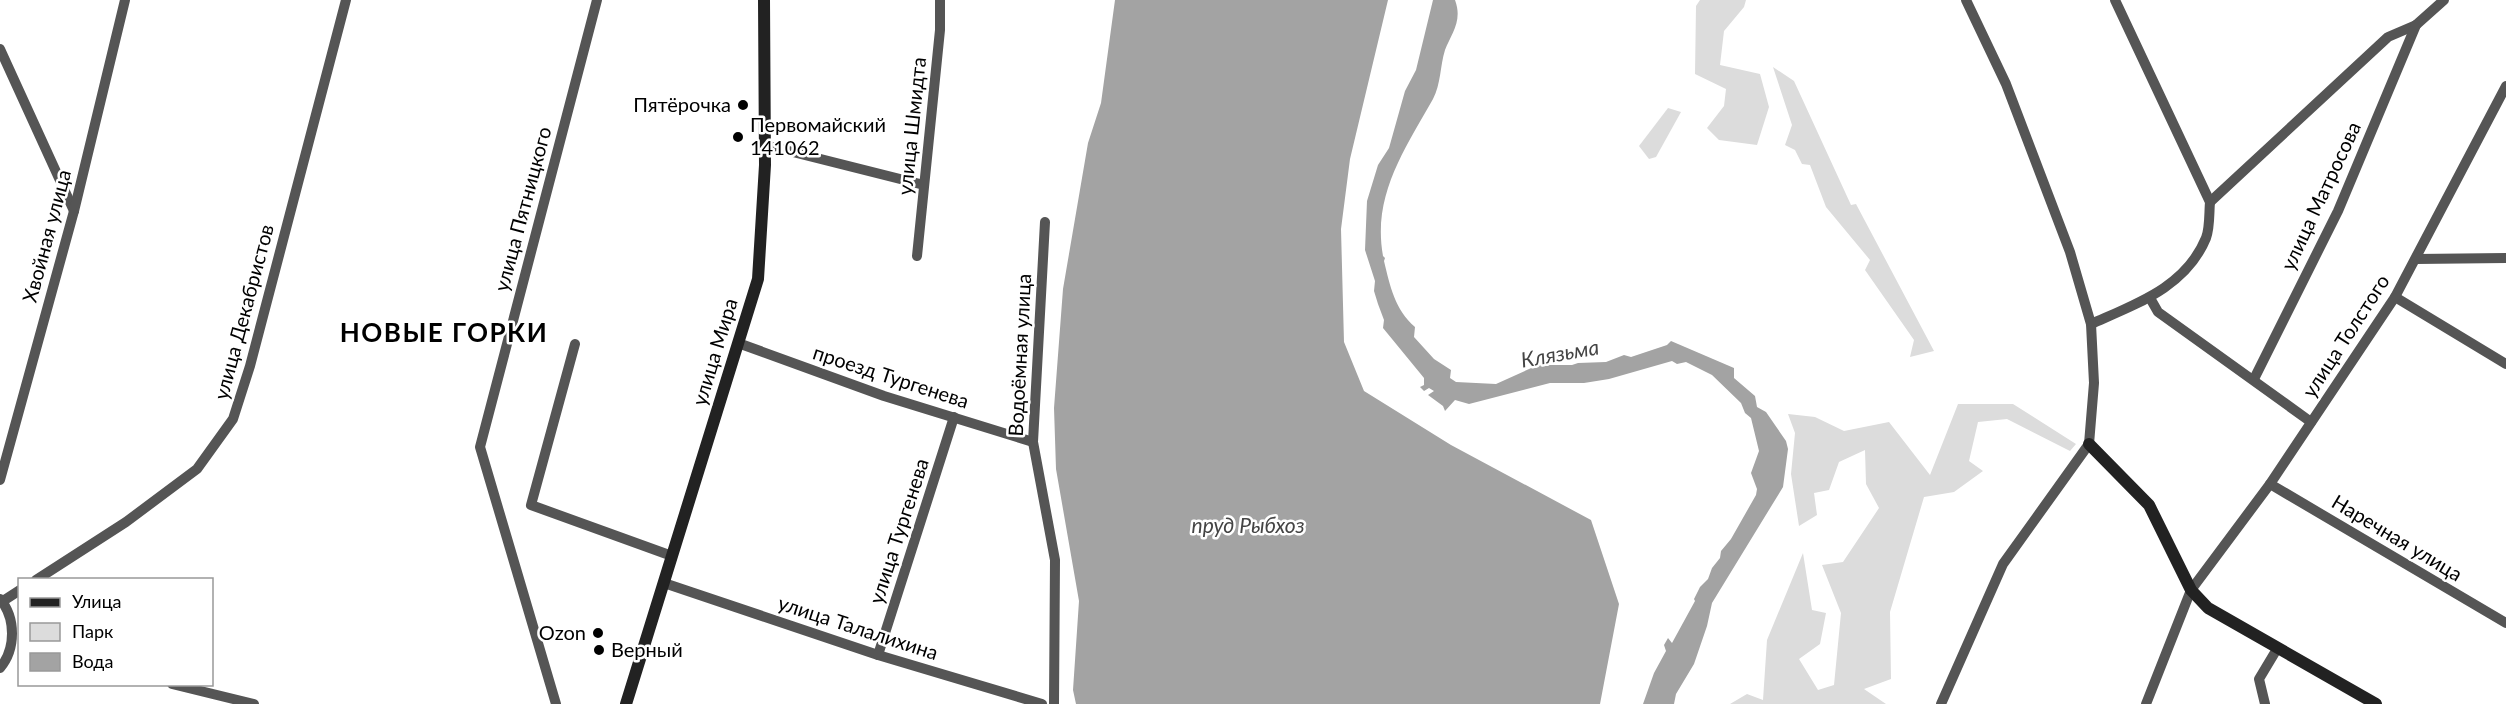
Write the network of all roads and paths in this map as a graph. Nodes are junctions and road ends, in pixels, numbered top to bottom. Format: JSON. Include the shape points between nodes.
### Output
{"nodes":[{"id":1,"x":125,"y":0,"type":"edge"},
{"id":2,"x":346,"y":0,"type":"edge"},
{"id":3,"x":597,"y":0,"type":"edge"},
{"id":4,"x":764,"y":0,"type":"edge"},
{"id":5,"x":940,"y":0,"type":"edge"},
{"id":6,"x":1966,"y":0,"type":"edge"},
{"id":7,"x":2115,"y":0,"type":"edge"},
{"id":8,"x":2444,"y":0,"type":"edge"},
{"id":9,"x":2416,"y":25,"type":"junction"},
{"id":10,"x":0,"y":49,"type":"edge"},
{"id":11,"x":2506,"y":86,"type":"edge"},
{"id":12,"x":765,"y":145,"type":"junction"},
{"id":13,"x":924,"y":185,"type":"junction"},
{"id":14,"x":2210,"y":201,"type":"junction"},
{"id":15,"x":74,"y":211,"type":"junction"},
{"id":16,"x":1045,"y":222,"type":"dead end"},
{"id":17,"x":916,"y":256,"type":"dead end"},
{"id":18,"x":2506,"y":258,"type":"edge"},
{"id":19,"x":2416,"y":259,"type":"junction"},
{"id":20,"x":2395,"y":297,"type":"junction"},
{"id":21,"x":2150,"y":298,"type":"junction"},
{"id":22,"x":2091,"y":324,"type":"junction"},
{"id":23,"x":575,"y":344,"type":"dead end"},
{"id":24,"x":738,"y":344,"type":"junction"},
{"id":25,"x":2506,"y":364,"type":"edge"},
{"id":26,"x":2254,"y":379,"type":"junction"},
{"id":27,"x":954,"y":417,"type":"junction"},
{"id":28,"x":2311,"y":422,"type":"junction"},
{"id":29,"x":1033,"y":442,"type":"junction"},
{"id":30,"x":2089,"y":444,"type":"junction"},
{"id":31,"x":0,"y":480,"type":"edge"},
{"id":32,"x":2270,"y":484,"type":"junction"},
{"id":33,"x":672,"y":556,"type":"junction"},
{"id":34,"x":38,"y":578,"type":"edge"},
{"id":35,"x":664,"y":583,"type":"junction"},
{"id":36,"x":2191,"y":590,"type":"junction"},
{"id":37,"x":18,"y":591,"type":"edge"},
{"id":38,"x":1,"y":600,"type":"edge"},
{"id":39,"x":2506,"y":623,"type":"edge"},
{"id":40,"x":15,"y":647,"type":"edge"},
{"id":41,"x":2277,"y":649,"type":"junction"},
{"id":42,"x":878,"y":655,"type":"junction"},
{"id":43,"x":0,"y":668,"type":"edge"},
{"id":44,"x":180,"y":686,"type":"edge"},
{"id":45,"x":556,"y":703,"type":"edge"},
{"id":46,"x":254,"y":704,"type":"edge"},
{"id":47,"x":626,"y":704,"type":"edge"},
{"id":48,"x":1042,"y":704,"type":"edge"},
{"id":49,"x":1054,"y":704,"type":"edge"},
{"id":50,"x":1941,"y":704,"type":"edge"},
{"id":51,"x":2146,"y":704,"type":"edge"},
{"id":52,"x":2265,"y":704,"type":"edge"},
{"id":53,"x":2376,"y":704,"type":"edge"}],
"edges":[{"from":1,"to":15,"type":"street","name":"Хвойная улица"},
{"from":2,"to":34,"type":"street","name":"улица Декабристов","via":[[233,419],[197,469],[126,522]]},
{"from":3,"to":45,"type":"street","name":"улица Пятницкого","via":[[480,447]]},
{"from":4,"to":12,"type":"street","name":"улица Мира"},
{"from":5,"to":13,"type":"street","name":"улица Шмидта"},
{"from":6,"to":22,"type":"street","via":[[2010,95],[2070,252]]},
{"from":7,"to":14,"type":"street"},
{"from":8,"to":9,"type":"street"},
{"from":9,"to":14,"type":"street","via":[[2388,37]]},
{"from":9,"to":26,"type":"street","name":"улица Матросова","via":[[2338,211]]},
{"from":10,"to":15,"type":"street"},
{"from":11,"to":19,"type":"street","name":"улица Толстого"},
{"from":12,"to":13,"type":"street"},
{"from":12,"to":24,"type":"street","name":"улица Мира","via":[[758,279]]},
{"from":13,"to":17,"type":"street","name":"улица Шмидта"},
{"from":14,"to":21,"type":"street","via":[[2207,237],[2189,268]]},
{"from":15,"to":31,"type":"street","name":"Хвойная улица"},
{"from":16,"to":29,"type":"street","name":"Водоёмная улица"},
{"from":18,"to":19,"type":"street"},
{"from":19,"to":20,"type":"street","name":"улица Толстого"},
{"from":20,"to":25,"type":"street"},
{"from":20,"to":28,"type":"street","name":"улица Толстого"},
{"from":21,"to":22,"type":"street"},
{"from":21,"to":26,"type":"street","via":[[2158,312]]},
{"from":22,"to":30,"type":"street","via":[[2094,384]]},
{"from":23,"to":33,"type":"street","via":[[531,505]]},
{"from":24,"to":27,"type":"street","name":"проезд Тургенева"},
{"from":24,"to":33,"type":"street","name":"улица Мира"},
{"from":26,"to":28,"type":"street"},
{"from":27,"to":29,"type":"street","name":"проезд Тургенева"},
{"from":27,"to":42,"type":"street","name":"улица Тургенева"},
{"from":28,"to":32,"type":"street","name":"улица Толстого"},
{"from":29,"to":49,"type":"street","name":"Водоёмная улица","via":[[1055,560]]},
{"from":30,"to":36,"type":"street","via":[[2148,505]]},
{"from":30,"to":50,"type":"street","via":[[2002,564]]},
{"from":32,"to":36,"type":"street","name":"улица Толстого"},
{"from":32,"to":39,"type":"street","name":"Наречная улица"},
{"from":33,"to":35,"type":"street","name":"улица Мира"},
{"from":35,"to":42,"type":"street","name":"улица Талалихина"},
{"from":35,"to":47,"type":"street","name":"улица Мира"},
{"from":36,"to":41,"type":"street","via":[[2208,608]]},
{"from":36,"to":51,"type":"street","name":"улица Толстого"},
{"from":37,"to":38,"type":"street"},
{"from":38,"to":40,"type":"street","via":[[9,613]]},
{"from":40,"to":43,"type":"street"},
{"from":41,"to":52,"type":"street","via":[[2259,679]]},
{"from":41,"to":53,"type":"street"},
{"from":42,"to":48,"type":"street","name":"улица Талалихина"},
{"from":44,"to":46,"type":"street"}]}
